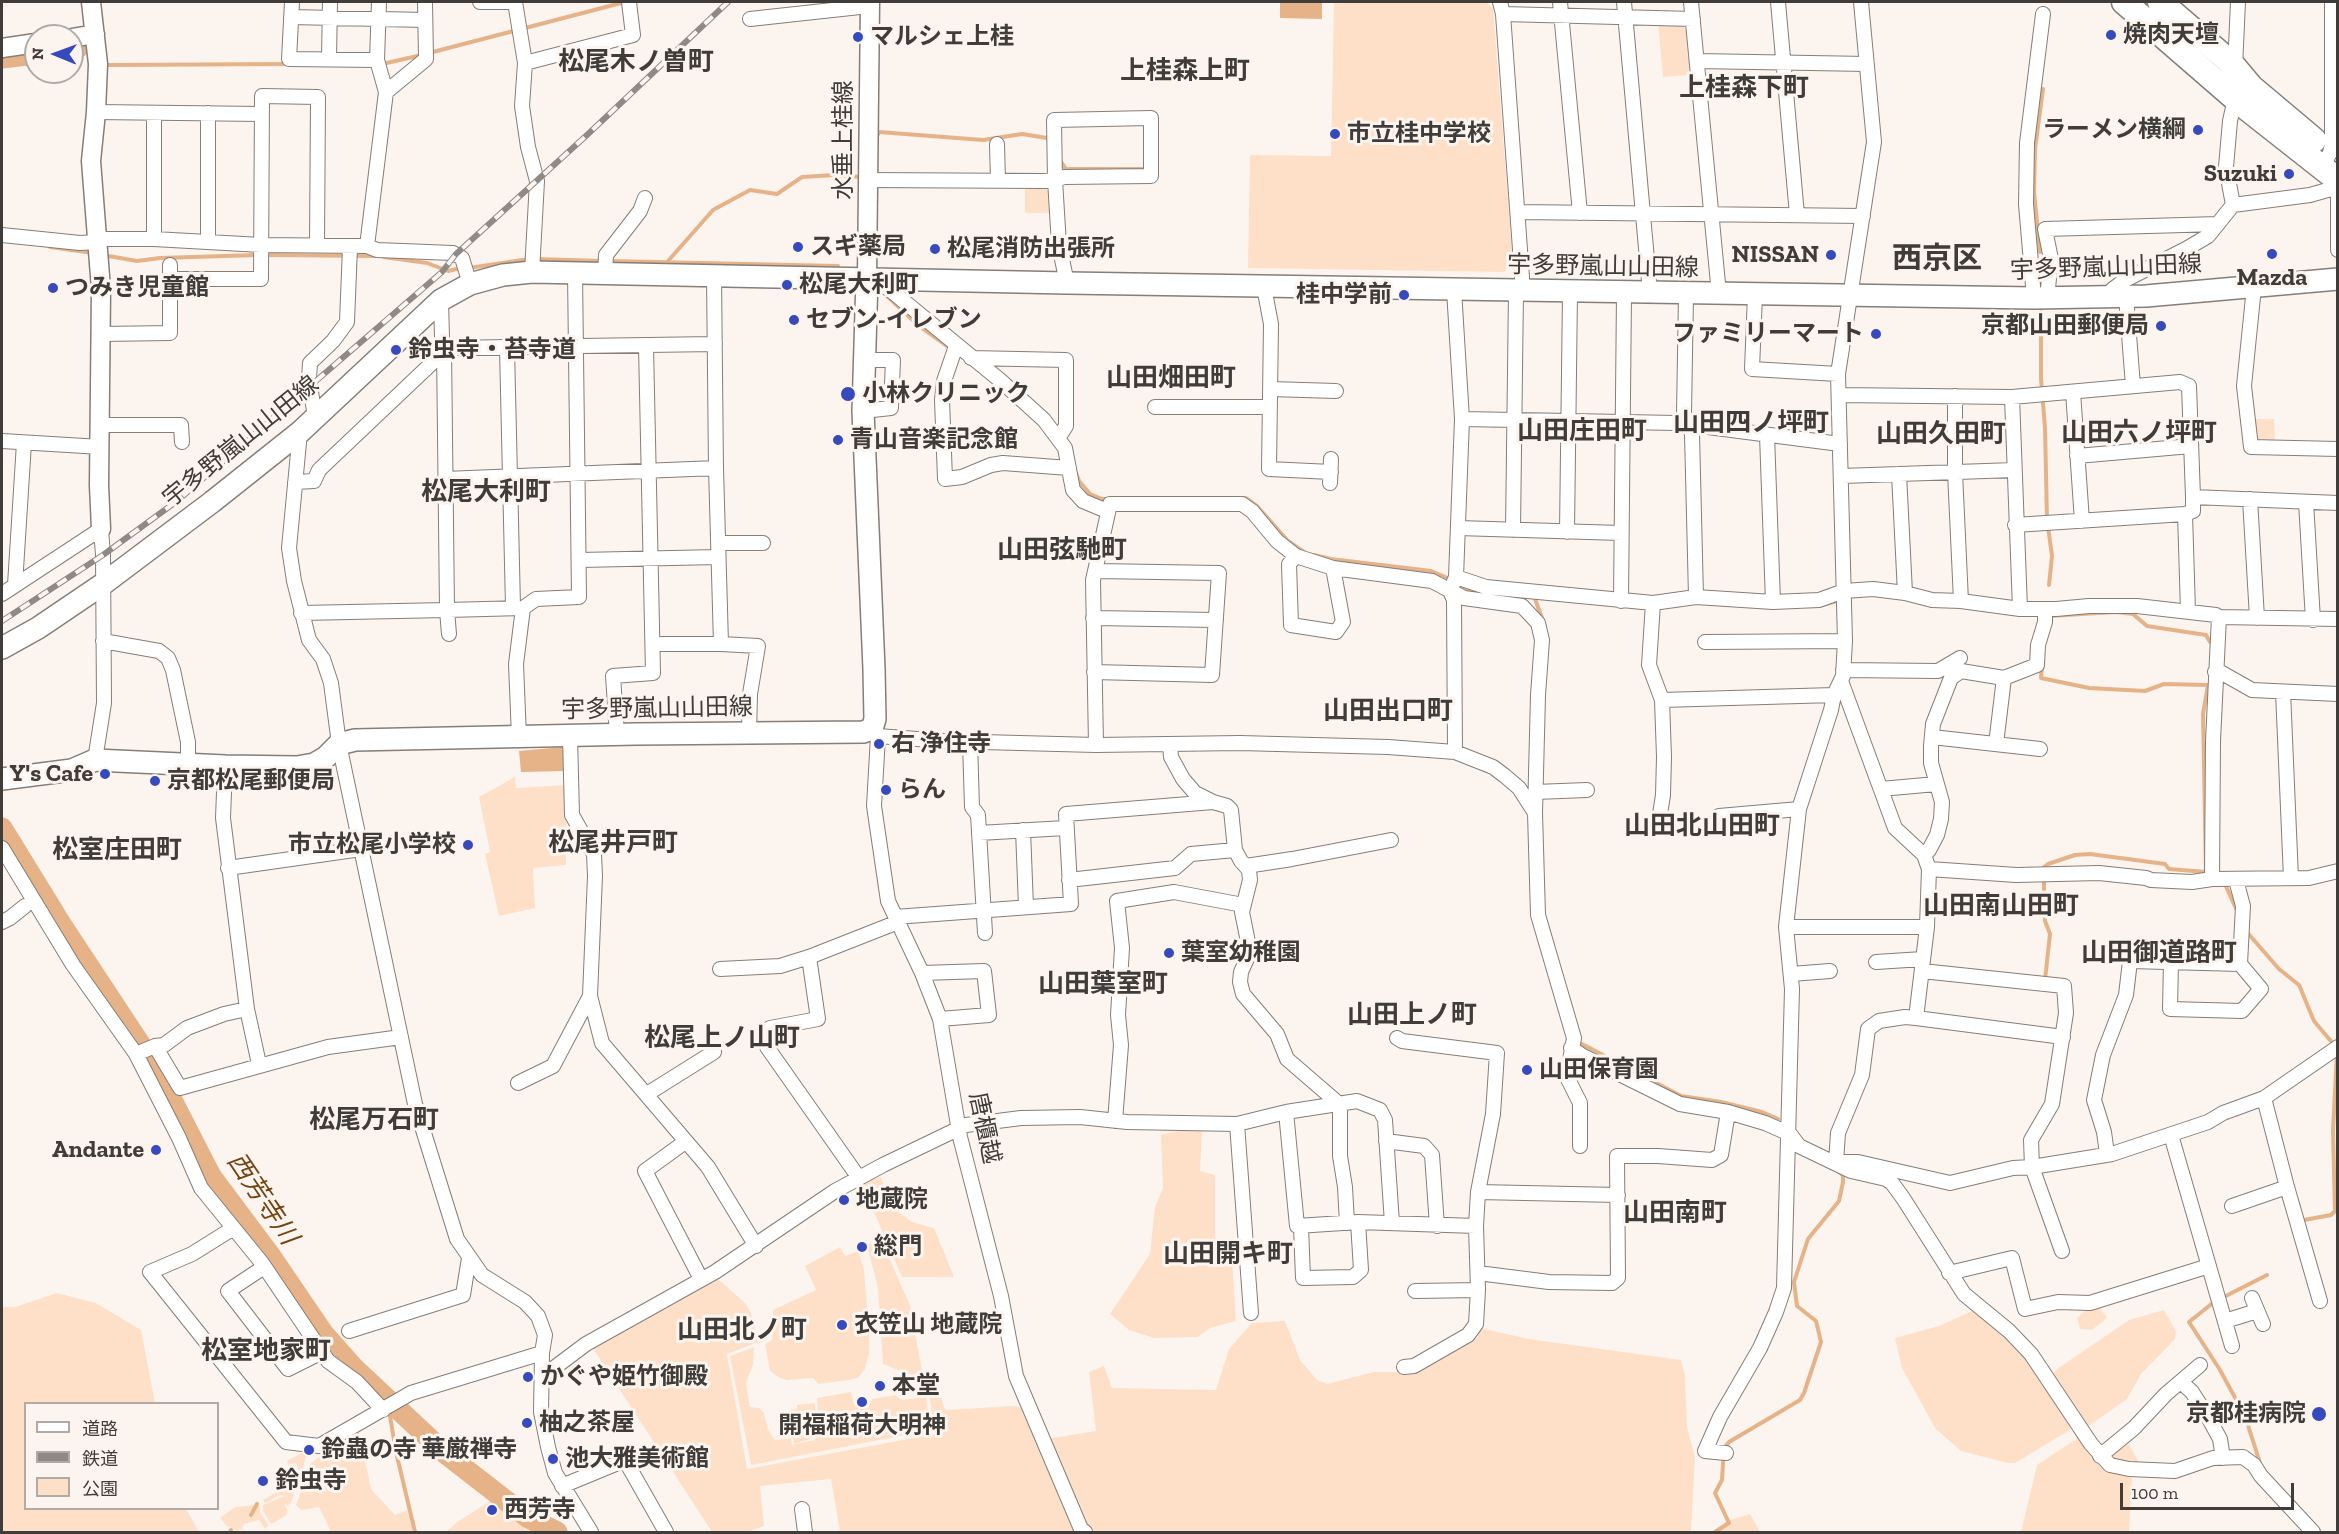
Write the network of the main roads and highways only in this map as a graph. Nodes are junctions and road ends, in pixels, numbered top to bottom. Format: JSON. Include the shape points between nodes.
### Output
{"nodes":[{"id":1,"x":2124,"y":2,"type":"edge"},
{"id":2,"x":2143,"y":2,"type":"edge"},
{"id":3,"x":2160,"y":2,"type":"edge"},
{"id":4,"x":2233,"y":82,"type":"junction"},
{"id":5,"x":2334,"y":172,"type":"edge"},
{"id":6,"x":867,"y":278,"type":"junction"},
{"id":7,"x":2337,"y":279,"type":"edge"},
{"id":8,"x":2,"y":648,"type":"edge"},
{"id":9,"x":2,"y":779,"type":"edge"}],
"edges":[{"from":1,"to":4,"type":"highway"},
{"from":2,"to":4,"type":"highway"},
{"from":3,"to":4,"type":"highway"},
{"from":4,"to":5,"type":"highway"},
{"from":6,"to":7,"type":"main road","name":"宇多野嵐山山田線","via":[[2040,298]]},
{"from":6,"to":8,"type":"main road","name":"宇多野嵐山山田線","via":[[575,272],[533,263],[470,284],[441,300],[300,432],[212,502],[103,584]]},
{"from":6,"to":9,"type":"main road","name":"宇多野嵐山山田線","via":[[862,411],[875,732],[355,740],[339,744],[314,764],[297,766],[95,760],[72,770]]}]}
